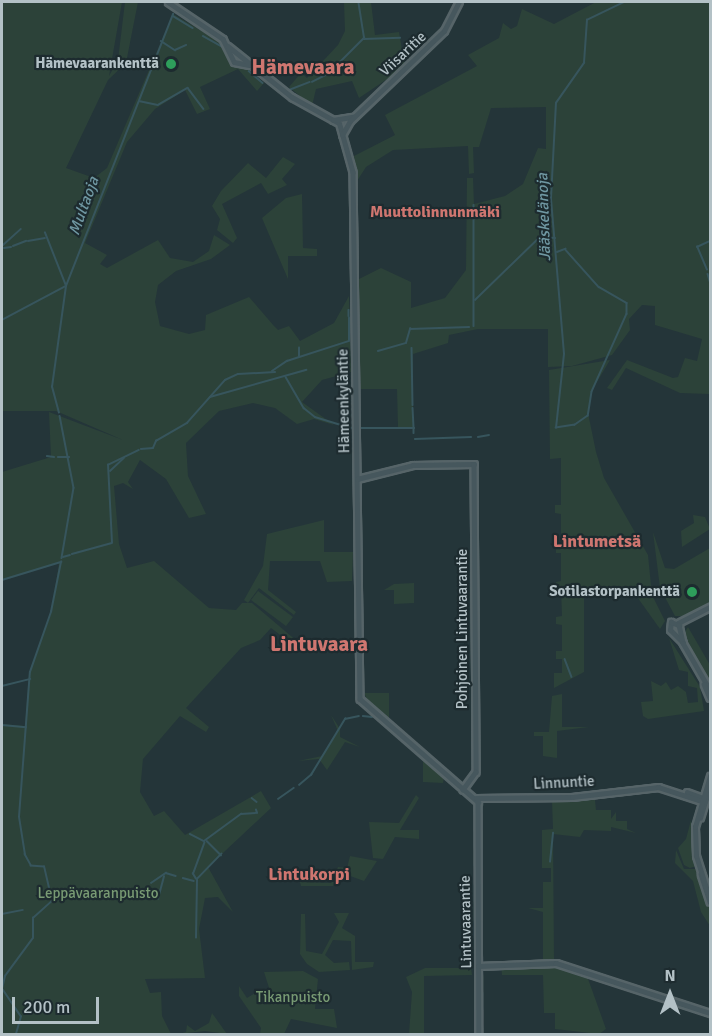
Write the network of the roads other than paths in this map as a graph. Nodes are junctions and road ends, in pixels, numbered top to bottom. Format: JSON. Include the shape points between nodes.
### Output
{"nodes":[{"id":1,"x":168,"y":2,"type":"edge"},
{"id":2,"x":459,"y":2,"type":"edge"},
{"id":3,"x":228,"y":46,"type":"junction"},
{"id":4,"x":236,"y":51,"type":"junction"},
{"id":5,"x":231,"y":56,"type":"junction"},
{"id":6,"x":243,"y":56,"type":"junction"},
{"id":7,"x":239,"y":62,"type":"junction"},
{"id":8,"x":253,"y":65,"type":"junction"},
{"id":9,"x":339,"y":122,"type":"junction"},
{"id":10,"x":348,"y":122,"type":"junction"},
{"id":11,"x":341,"y":137,"type":"junction"},
{"id":12,"x":357,"y":478,"type":"junction"},
{"id":13,"x":711,"y":607,"type":"edge"},
{"id":14,"x":702,"y":678,"type":"junction"},
{"id":15,"x":711,"y":690,"type":"edge"},
{"id":16,"x":711,"y":698,"type":"edge"},
{"id":17,"x":711,"y":776,"type":"edge"},
{"id":18,"x":711,"y":786,"type":"edge"},
{"id":19,"x":464,"y":789,"type":"junction"},
{"id":20,"x":476,"y":800,"type":"junction"},
{"id":21,"x":704,"y":800,"type":"junction"},
{"id":22,"x":710,"y":900,"type":"edge"},
{"id":23,"x":478,"y":966,"type":"junction"},
{"id":24,"x":711,"y":1013,"type":"edge"},
{"id":25,"x":479,"y":1035,"type":"edge"}],
"edges":[{"from":1,"to":3,"type":"street"},
{"from":2,"to":10,"type":"street","name":"Viisaritie","via":[[444,31]]},
{"from":3,"to":4,"type":"street"},
{"from":3,"to":5,"type":"street"},
{"from":4,"to":5,"type":"street"},
{"from":4,"to":6,"type":"street"},
{"from":5,"to":7,"type":"street"},
{"from":6,"to":7,"type":"street"},
{"from":6,"to":8,"type":"street"},
{"from":7,"to":8,"type":"street"},
{"from":8,"to":9,"type":"street","via":[[330,120]]},
{"from":9,"to":10,"type":"street"},
{"from":9,"to":10,"type":"street"},
{"from":9,"to":11,"type":"street","name":"Hämeenkyläntie"},
{"from":10,"to":11,"type":"street"},
{"from":11,"to":12,"type":"street","name":"Hämeenkyläntie","via":[[353,172]]},
{"from":12,"to":19,"type":"street","name":"Hämeenkyläntie","via":[[360,699]]},
{"from":12,"to":19,"type":"street","name":"Pohjoinen Lintuvaarantie","via":[[413,465],[474,464],[476,769]]},
{"from":13,"to":14,"type":"street","via":[[678,629]]},
{"from":14,"to":15,"type":"street"},
{"from":14,"to":16,"type":"street"},
{"from":17,"to":21,"type":"street"},
{"from":18,"to":21,"type":"street"},
{"from":19,"to":20,"type":"street"},
{"from":20,"to":21,"type":"street","name":"Linnuntie","via":[[572,797],[644,788],[667,789]]},
{"from":20,"to":23,"type":"street","name":"Lintuvaarantie"},
{"from":21,"to":22,"type":"street","via":[[695,832]]},
{"from":23,"to":24,"type":"street","via":[[556,963]]},
{"from":23,"to":25,"type":"street","name":"Lintuvaarantie"}]}
